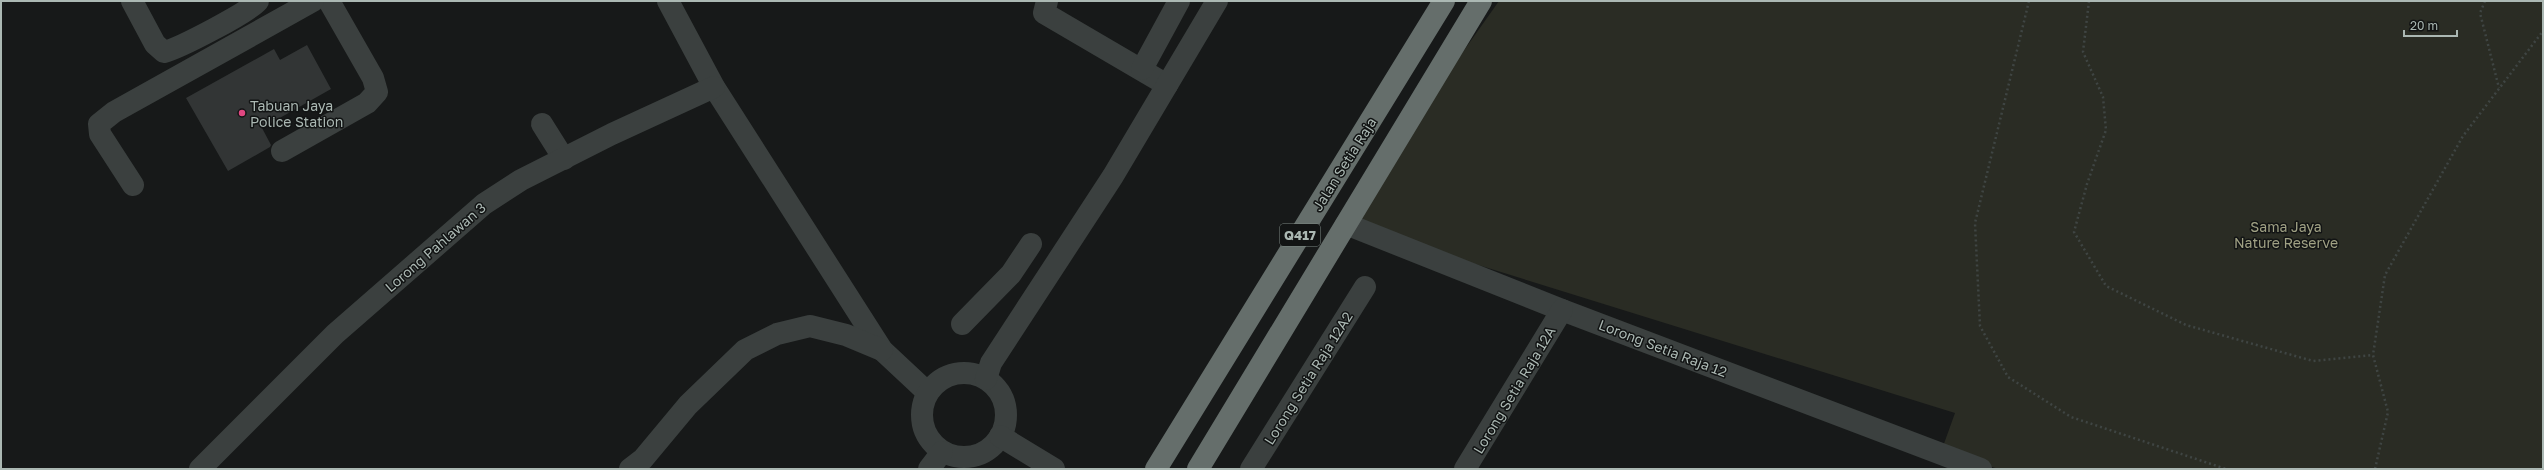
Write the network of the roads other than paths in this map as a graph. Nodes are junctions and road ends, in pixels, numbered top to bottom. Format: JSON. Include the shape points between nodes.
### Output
{"nodes":[{"id":1,"x":132,"y":1,"type":"edge"},
{"id":2,"x":258,"y":1,"type":"edge"},
{"id":3,"x":313,"y":1,"type":"edge"},
{"id":4,"x":329,"y":1,"type":"edge"},
{"id":5,"x":668,"y":1,"type":"edge"},
{"id":6,"x":1047,"y":1,"type":"edge"},
{"id":7,"x":1179,"y":1,"type":"edge"},
{"id":8,"x":1217,"y":1,"type":"edge"},
{"id":9,"x":1444,"y":1,"type":"edge"},
{"id":10,"x":1482,"y":1,"type":"edge"},
{"id":11,"x":213,"y":29,"type":"junction"},
{"id":12,"x":225,"y":50,"type":"junction"},
{"id":13,"x":1142,"y":69,"type":"junction"},
{"id":14,"x":1167,"y":85,"type":"junction"},
{"id":15,"x":714,"y":87,"type":"junction"},
{"id":16,"x":542,"y":124,"type":"dead end"},
{"id":17,"x":282,"y":151,"type":"dead end"},
{"id":18,"x":564,"y":159,"type":"junction"},
{"id":19,"x":133,"y":185,"type":"dead end"},
{"id":20,"x":1346,"y":224,"type":"junction"},
{"id":21,"x":1031,"y":244,"type":"dead end"},
{"id":22,"x":1011,"y":274,"type":"junction"},
{"id":23,"x":1365,"y":287,"type":"dead end"},
{"id":24,"x":1037,"y":292,"type":"junction"},
{"id":25,"x":1562,"y":310,"type":"junction"},
{"id":26,"x":962,"y":324,"type":"dead end"},
{"id":27,"x":882,"y":350,"type":"junction"},
{"id":28,"x":986,"y":379,"type":"junction"},
{"id":29,"x":928,"y":392,"type":"junction"},
{"id":30,"x":1000,"y":436,"type":"junction"},
{"id":31,"x":942,"y":452,"type":"junction"},
{"id":32,"x":981,"y":462,"type":"edge"},
{"id":33,"x":200,"y":469,"type":"edge"},
{"id":34,"x":630,"y":469,"type":"edge"},
{"id":35,"x":929,"y":469,"type":"edge"},
{"id":36,"x":1054,"y":469,"type":"edge"},
{"id":37,"x":1156,"y":469,"type":"edge"},
{"id":38,"x":1198,"y":469,"type":"edge"},
{"id":39,"x":1251,"y":469,"type":"edge"},
{"id":40,"x":1465,"y":469,"type":"edge"},
{"id":41,"x":1982,"y":469,"type":"edge"}],
"edges":[{"from":1,"to":11,"type":"street","via":[[155,44],[164,52]]},
{"from":2,"to":11,"type":"street"},
{"from":3,"to":12,"type":"street"},
{"from":4,"to":17,"type":"street","via":[[372,78],[377,92],[368,103]]},
{"from":5,"to":15,"type":"street"},
{"from":6,"to":13,"type":"street","via":[[1044,13]]},
{"from":7,"to":13,"type":"street"},
{"from":8,"to":14,"type":"street"},
{"from":9,"to":37,"type":"highway","name":"Jalan Setia Raja","number":"Q417"},
{"from":10,"to":20,"type":"highway","number":"Q417"},
{"from":11,"to":12,"type":"street"},
{"from":12,"to":19,"type":"street","via":[[114,112],[99,124],[100,134]]},
{"from":13,"to":14,"type":"street"},
{"from":14,"to":24,"type":"street","via":[[1113,176]]},
{"from":15,"to":18,"type":"street","name":"Lorong Pahlawan 3"},
{"from":15,"to":27,"type":"street"},
{"from":16,"to":18,"type":"street"},
{"from":18,"to":33,"type":"street","name":"Lorong Pahlawan 3","via":[[521,180],[484,204],[334,334]]},
{"from":20,"to":25,"type":"street","name":"Lorong Setia Raja 12"},
{"from":20,"to":38,"type":"highway","number":"Q417"},
{"from":21,"to":22,"type":"street"},
{"from":22,"to":24,"type":"street"},
{"from":22,"to":26,"type":"street"},
{"from":23,"to":39,"type":"street","name":"Lorong Setia Raja 12A2"},
{"from":24,"to":28,"type":"street","via":[[990,363]]},
{"from":25,"to":40,"type":"street","name":"Lorong Setia Raja 12A"},
{"from":25,"to":41,"type":"street","name":"Lorong Setia Raja 12"},
{"from":27,"to":29,"type":"street"},
{"from":27,"to":34,"type":"street","via":[[846,334],[810,326],[777,334],[745,350],[688,405],[643,459]]},
{"from":28,"to":29,"type":"street","via":[[965,372],[944,378]]},
{"from":28,"to":30,"type":"street","via":[[1001,395],[1006,415]]},
{"from":29,"to":31,"type":"street","via":[[921,414],[926,436]]},
{"from":30,"to":32,"type":"street"},
{"from":30,"to":36,"type":"street"},
{"from":31,"to":32,"type":"street"},
{"from":31,"to":35,"type":"street"}]}
